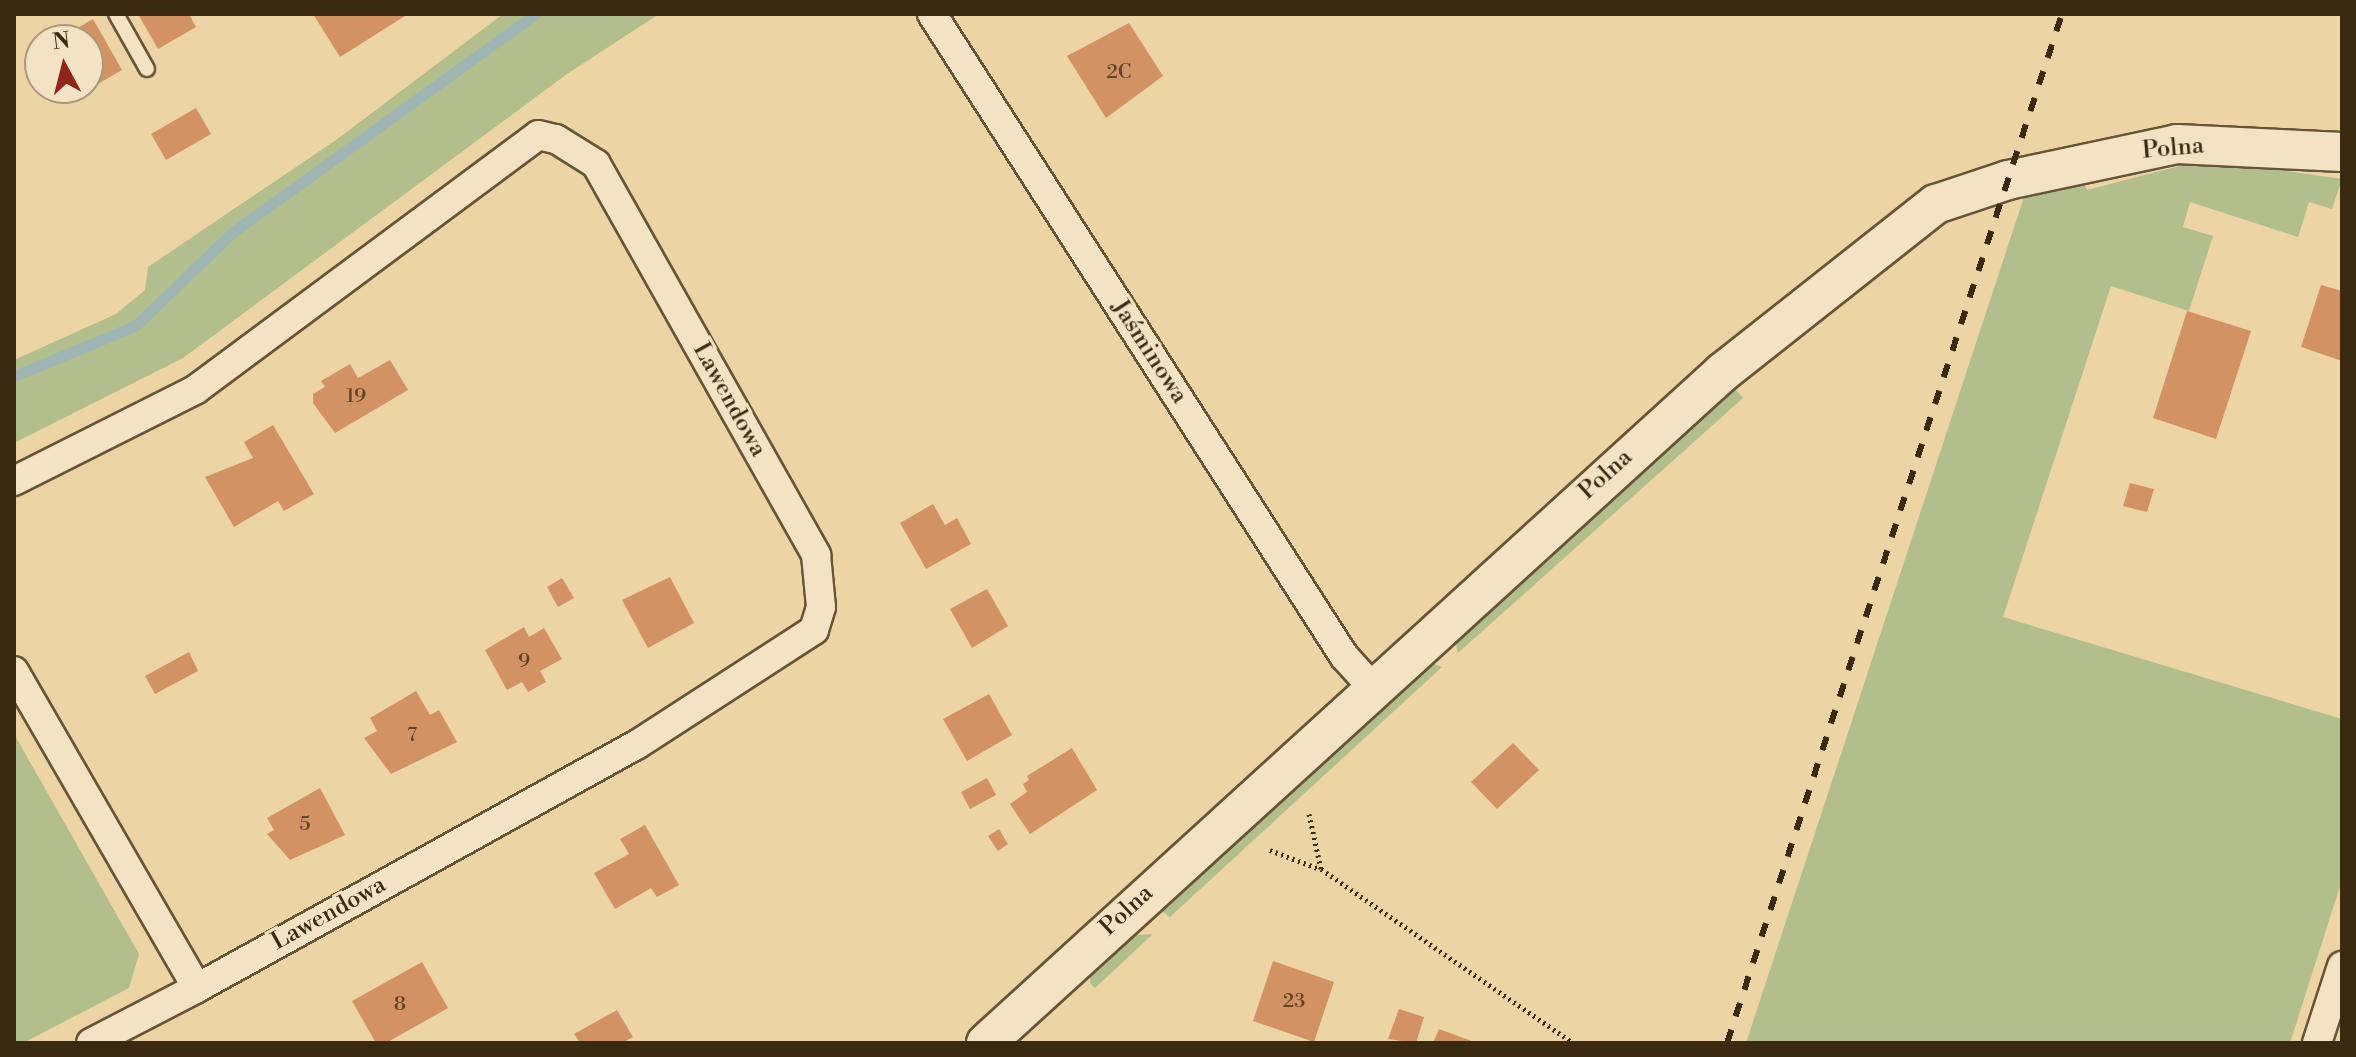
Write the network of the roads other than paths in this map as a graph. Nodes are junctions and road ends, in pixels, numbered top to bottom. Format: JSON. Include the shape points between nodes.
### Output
{"nodes":[{"id":1,"x":116,"y":14,"type":"edge"},
{"id":2,"x":932,"y":14,"type":"edge"},
{"id":3,"x":147,"y":69,"type":"dead end"},
{"id":4,"x":2342,"y":152,"type":"edge"},
{"id":5,"x":14,"y":481,"type":"edge"},
{"id":6,"x":14,"y":671,"type":"edge"},
{"id":7,"x":1372,"y":687,"type":"junction"},
{"id":8,"x":2342,"y":966,"type":"edge"},
{"id":9,"x":197,"y":988,"type":"junction"},
{"id":10,"x":2326,"y":1040,"type":"edge"},
{"id":11,"x":91,"y":1043,"type":"edge"},
{"id":12,"x":986,"y":1043,"type":"edge"}],
"edges":[{"from":1,"to":3,"type":"lane"},
{"from":2,"to":7,"type":"street","name":"Jaśminowa","via":[[1344,656]]},
{"from":4,"to":7,"type":"street","name":"Polna","via":[[2177,144],[2008,180],[1936,204],[1723,372]]},
{"from":5,"to":9,"type":"street","name":"Lawendowa","via":[[195,390],[538,135],[556,139],[596,164],[816,555],[821,607],[814,630],[636,745]]},
{"from":6,"to":9,"type":"street"},
{"from":7,"to":12,"type":"street","name":"Polna"},
{"from":8,"to":10,"type":"street"},
{"from":9,"to":11,"type":"street","name":"Lawendowa"}]}
